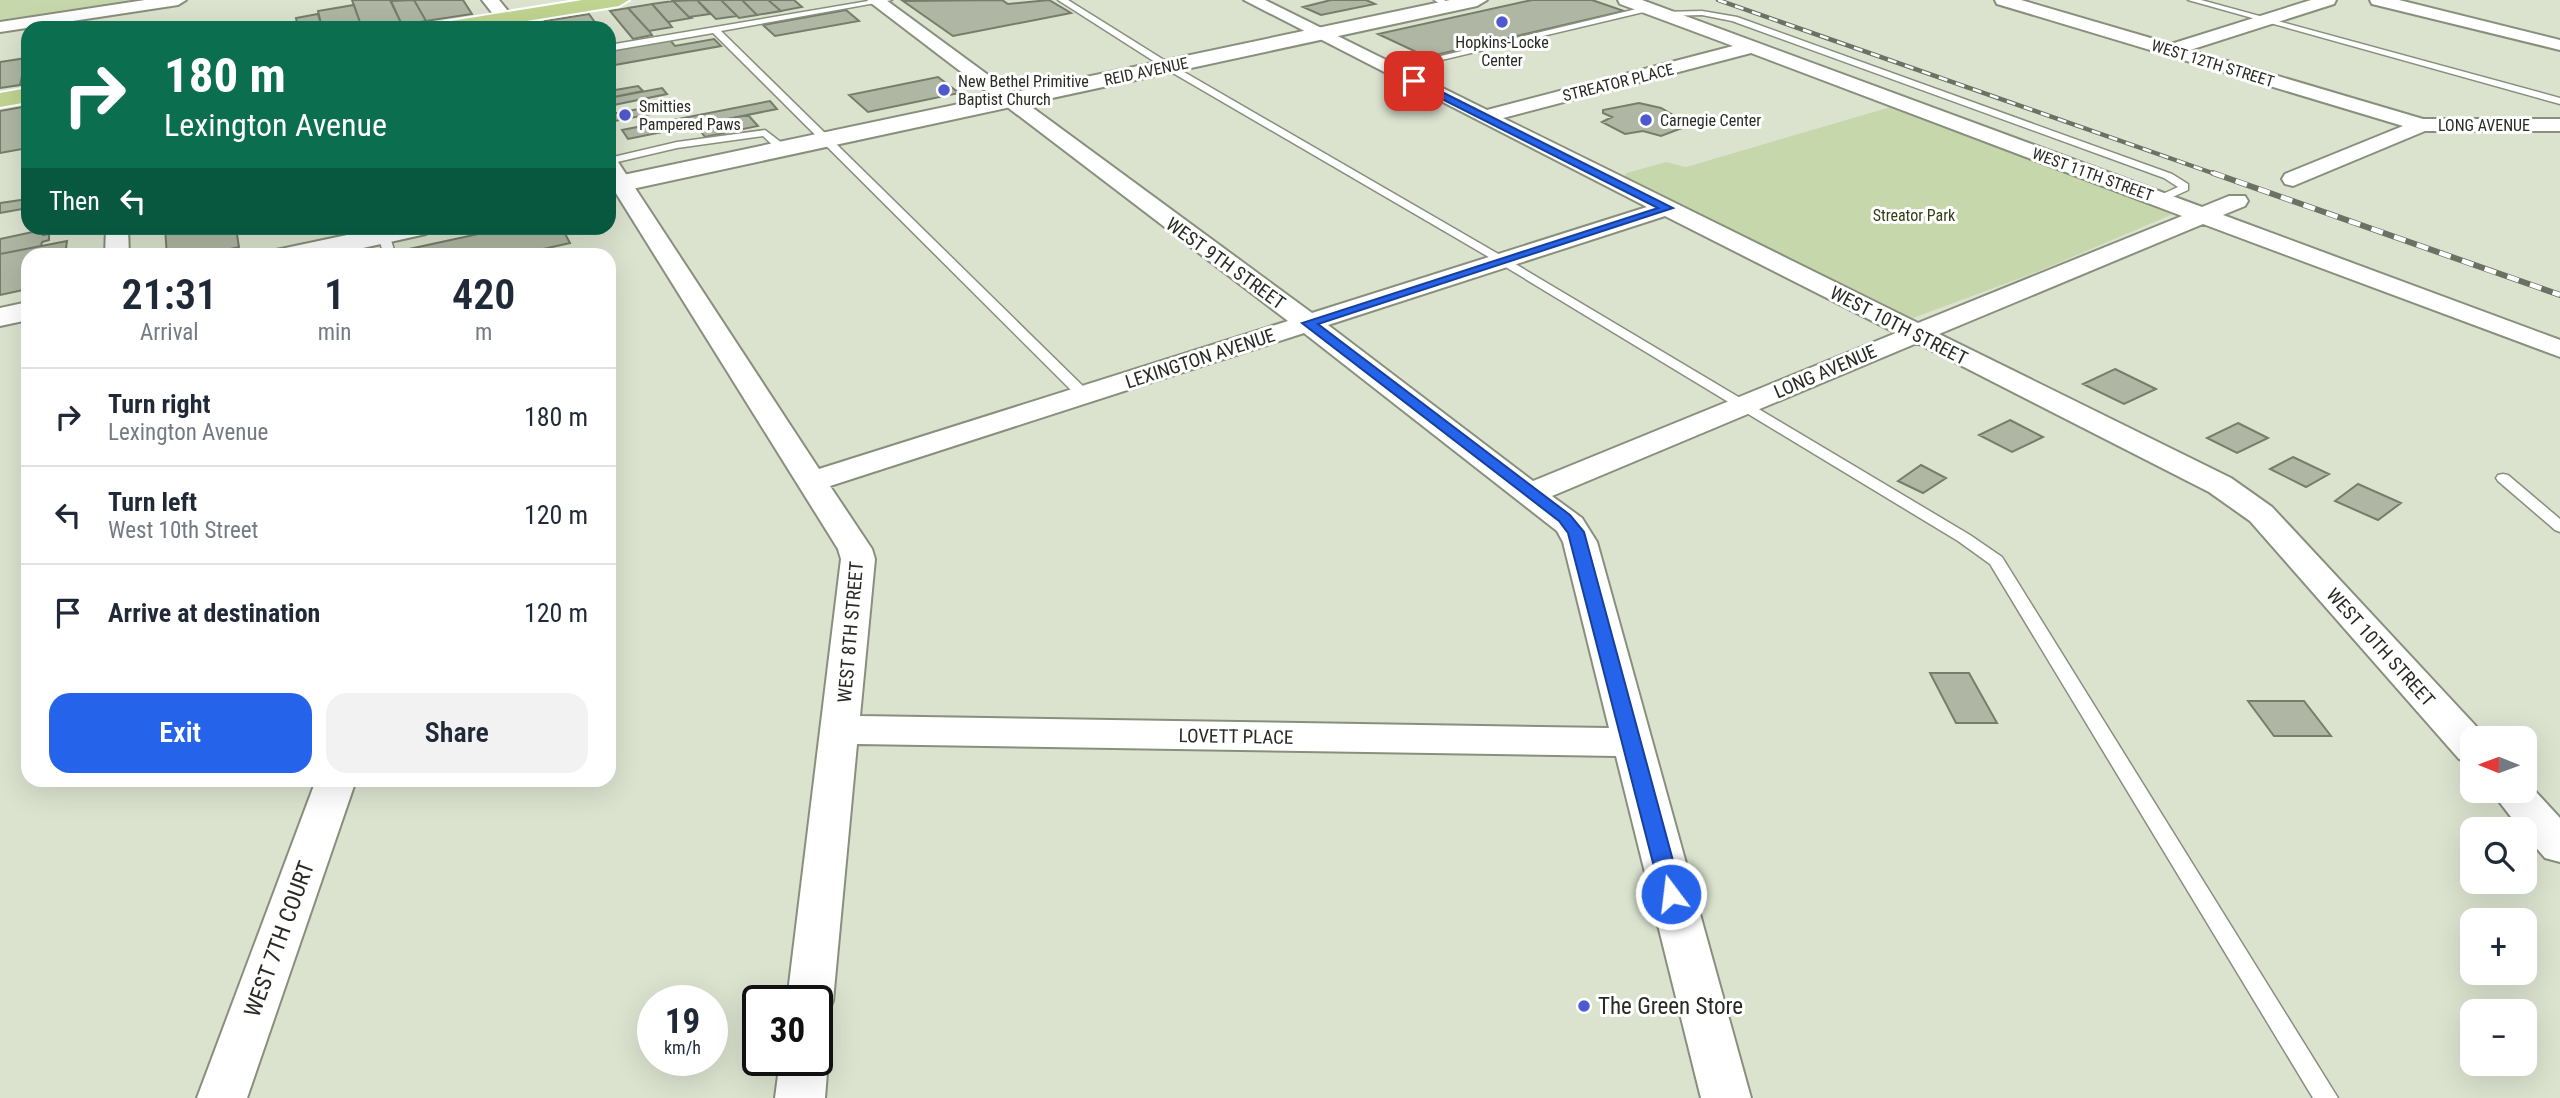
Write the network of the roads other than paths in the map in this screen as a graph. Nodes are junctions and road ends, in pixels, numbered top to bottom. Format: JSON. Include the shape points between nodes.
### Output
{"nodes":[{"id":1,"x":178,"y":0,"type":"edge"},
{"id":2,"x":490,"y":0,"type":"edge"},
{"id":3,"x":619,"y":0,"type":"edge"},
{"id":4,"x":1062,"y":0,"type":"edge"},
{"id":5,"x":1252,"y":0,"type":"edge"},
{"id":6,"x":1477,"y":0,"type":"edge"},
{"id":7,"x":1626,"y":0,"type":"edge"},
{"id":8,"x":2003,"y":0,"type":"edge"},
{"id":9,"x":2192,"y":0,"type":"edge"},
{"id":10,"x":2328,"y":0,"type":"edge"},
{"id":11,"x":2378,"y":0,"type":"edge"},
{"id":12,"x":880,"y":1,"type":"edge"},
{"id":13,"x":1444,"y":3,"type":"edge"},
{"id":14,"x":1656,"y":11,"type":"junction"},
{"id":15,"x":2266,"y":20,"type":"junction"},
{"id":16,"x":40,"y":21,"type":"edge"},
{"id":17,"x":507,"y":21,"type":"edge"},
{"id":18,"x":519,"y":21,"type":"edge"},
{"id":19,"x":21,"y":24,"type":"edge"},
{"id":20,"x":0,"y":27,"type":"edge"},
{"id":21,"x":715,"y":30,"type":"junction"},
{"id":22,"x":1320,"y":34,"type":"junction"},
{"id":23,"x":2560,"y":45,"type":"edge"},
{"id":24,"x":616,"y":47,"type":"edge"},
{"id":25,"x":1752,"y":47,"type":"junction"},
{"id":26,"x":2171,"y":50,"type":"junction"},
{"id":27,"x":1169,"y":66,"type":"junction"},
{"id":28,"x":1391,"y":69,"type":"junction"},
{"id":29,"x":21,"y":96,"type":"edge"},
{"id":30,"x":0,"y":100,"type":"edge"},
{"id":31,"x":1007,"y":101,"type":"junction"},
{"id":32,"x":2560,"y":101,"type":"edge"},
{"id":33,"x":1483,"y":117,"type":"junction"},
{"id":34,"x":2422,"y":125,"type":"junction"},
{"id":35,"x":2560,"y":125,"type":"edge"},
{"id":36,"x":827,"y":140,"type":"junction"},
{"id":37,"x":616,"y":173,"type":"edge"},
{"id":38,"x":2293,"y":178,"type":"dead end"},
{"id":39,"x":616,"y":180,"type":"edge"},
{"id":40,"x":2160,"y":199,"type":"junction"},
{"id":41,"x":2238,"y":201,"type":"dead end"},
{"id":42,"x":1667,"y":208,"type":"junction"},
{"id":43,"x":2204,"y":215,"type":"junction"},
{"id":44,"x":385,"y":239,"type":"edge"},
{"id":45,"x":333,"y":248,"type":"edge"},
{"id":46,"x":1503,"y":261,"type":"junction"},
{"id":47,"x":21,"y":312,"type":"edge"},
{"id":48,"x":0,"y":317,"type":"edge"},
{"id":49,"x":1308,"y":323,"type":"junction"},
{"id":50,"x":1916,"y":334,"type":"junction"},
{"id":51,"x":2560,"y":349,"type":"edge"},
{"id":52,"x":1084,"y":395,"type":"junction"},
{"id":53,"x":1743,"y":405,"type":"junction"},
{"id":54,"x":2503,"y":478,"type":"dead end"},
{"id":55,"x":813,"y":481,"type":"junction"},
{"id":56,"x":1530,"y":494,"type":"junction"},
{"id":57,"x":2560,"y":527,"type":"edge"},
{"id":58,"x":841,"y":730,"type":"junction"},
{"id":59,"x":2460,"y":735,"type":"edge"},
{"id":60,"x":1631,"y":742,"type":"junction"},
{"id":61,"x":333,"y":787,"type":"edge"},
{"id":62,"x":2522,"y":803,"type":"edge"},
{"id":63,"x":2560,"y":846,"type":"edge"},
{"id":64,"x":812,"y":985,"type":"edge"},
{"id":65,"x":802,"y":1076,"type":"edge"},
{"id":66,"x":222,"y":1098,"type":"edge"},
{"id":67,"x":800,"y":1098,"type":"edge"},
{"id":68,"x":1726,"y":1098,"type":"edge"},
{"id":69,"x":2326,"y":1098,"type":"edge"}],
"edges":[{"from":1,"to":16,"type":"street"},
{"from":2,"to":17,"type":"street"},
{"from":3,"to":18,"type":"main road"},
{"from":4,"to":27,"type":"lane"},
{"from":5,"to":22,"type":"street","name":"WEST 10TH STREET"},
{"from":6,"to":13,"type":"street","name":"REID AVENUE"},
{"from":7,"to":14,"type":"street","name":"WEST 11TH STREET"},
{"from":8,"to":26,"type":"street","name":"WEST 12TH STREET"},
{"from":9,"to":15,"type":"lane"},
{"from":10,"to":15,"type":"street"},
{"from":11,"to":23,"type":"street"},
{"from":12,"to":21,"type":"lane"},
{"from":12,"to":31,"type":"street","name":"WEST 9TH STREET"},
{"from":13,"to":22,"type":"street","name":"REID AVENUE"},
{"from":14,"to":25,"type":"street","name":"WEST 11TH STREET"},
{"from":14,"to":28,"type":"lane"},
{"from":14,"to":40,"type":"lane","via":[[1702,13],[1750,24],[2168,176],[2184,186]]},
{"from":15,"to":26,"type":"street"},
{"from":15,"to":32,"type":"lane"},
{"from":19,"to":20,"type":"street"},
{"from":21,"to":24,"type":"lane"},
{"from":21,"to":36,"type":"lane"},
{"from":22,"to":27,"type":"street","name":"REID AVENUE"},
{"from":22,"to":28,"type":"street","name":"WEST 10TH STREET"},
{"from":25,"to":33,"type":"street","name":"STREATOR PLACE"},
{"from":25,"to":40,"type":"street","name":"WEST 11TH STREET"},
{"from":26,"to":34,"type":"street","name":"WEST 12TH STREET"},
{"from":27,"to":31,"type":"street","name":"REID AVENUE"},
{"from":27,"to":46,"type":"lane"},
{"from":28,"to":33,"type":"street","name":"WEST 10TH STREET"},
{"from":29,"to":30,"type":"main road"},
{"from":31,"to":36,"type":"street","name":"REID AVENUE"},
{"from":31,"to":49,"type":"street","name":"WEST 9TH STREET"},
{"from":33,"to":42,"type":"street","name":"WEST 10TH STREET"},
{"from":34,"to":35,"type":"street","name":"LONG AVENUE"},
{"from":34,"to":38,"type":"street","name":"LONG AVENUE"},
{"from":36,"to":37,"type":"street","name":"REID AVENUE","via":[[670,160]]},
{"from":36,"to":52,"type":"lane"},
{"from":39,"to":55,"type":"street","name":"WEST 8TH STREET"},
{"from":40,"to":43,"type":"street","name":"WEST 11TH STREET"},
{"from":41,"to":43,"type":"street","name":"LONG AVENUE"},
{"from":42,"to":46,"type":"street","name":"LEXINGTON AVENUE"},
{"from":42,"to":50,"type":"street","name":"WEST 10TH STREET"},
{"from":43,"to":50,"type":"street","name":"LONG AVENUE"},
{"from":43,"to":51,"type":"street","name":"WEST 11TH STREET"},
{"from":44,"to":45,"type":"street"},
{"from":46,"to":49,"type":"street","name":"LEXINGTON AVENUE"},
{"from":46,"to":53,"type":"lane"},
{"from":47,"to":48,"type":"street"},
{"from":49,"to":52,"type":"street","name":"LEXINGTON AVENUE"},
{"from":49,"to":56,"type":"street","name":"WEST 9TH STREET"},
{"from":50,"to":53,"type":"street","name":"LONG AVENUE"},
{"from":50,"to":59,"type":"street","name":"WEST 10TH STREET","via":[[2243,500],[2261,514]]},
{"from":52,"to":55,"type":"street","name":"LEXINGTON AVENUE"},
{"from":53,"to":56,"type":"street","name":"LONG AVENUE"},
{"from":53,"to":69,"type":"lane","via":[[1996,561]]},
{"from":54,"to":57,"type":"lane"},
{"from":55,"to":58,"type":"street","name":"WEST 8TH STREET","via":[[858,559]]},
{"from":56,"to":60,"type":"street","name":"WEST 9TH STREET","via":[[1564,518],[1580,542]]},
{"from":58,"to":60,"type":"street","name":"LOVETT PLACE"},
{"from":58,"to":64,"type":"street","name":"WEST 8TH STREET"},
{"from":60,"to":68,"type":"street","name":"WEST 9TH STREET"},
{"from":61,"to":66,"type":"street","name":"WEST 7TH COURT"},
{"from":62,"to":63,"type":"street"},
{"from":65,"to":67,"type":"street"}]}
